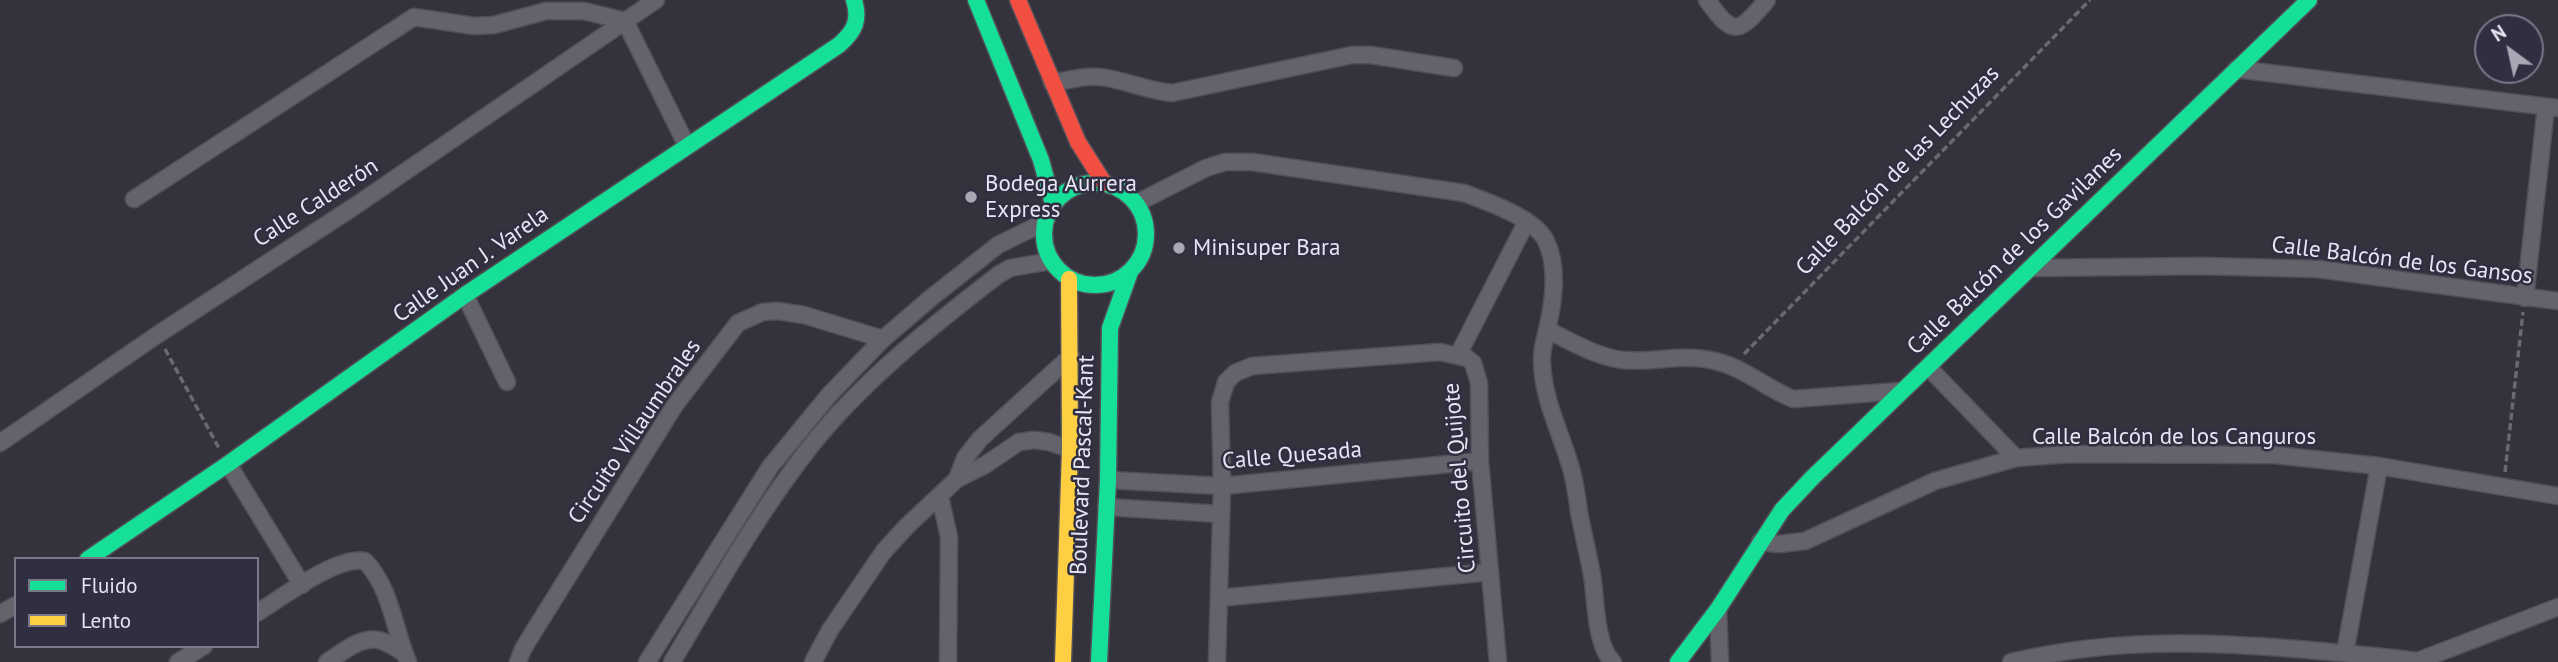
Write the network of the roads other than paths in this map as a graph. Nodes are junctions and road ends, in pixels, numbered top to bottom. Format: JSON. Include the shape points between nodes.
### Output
{"nodes":[{"id":1,"x":656,"y":0,"type":"edge"},
{"id":2,"x":854,"y":0,"type":"edge"},
{"id":3,"x":976,"y":0,"type":"edge"},
{"id":4,"x":1018,"y":0,"type":"edge"},
{"id":5,"x":1707,"y":0,"type":"edge"},
{"id":6,"x":1767,"y":0,"type":"edge"},
{"id":7,"x":2309,"y":0,"type":"edge"},
{"id":8,"x":625,"y":22,"type":"junction"},
{"id":9,"x":1454,"y":68,"type":"dead end"},
{"id":10,"x":2236,"y":69,"type":"junction"},
{"id":11,"x":1052,"y":83,"type":"junction"},
{"id":12,"x":2552,"y":108,"type":"edge"},
{"id":13,"x":687,"y":146,"type":"junction"},
{"id":14,"x":1104,"y":183,"type":"junction"},
{"id":15,"x":134,"y":199,"type":"dead end"},
{"id":16,"x":1053,"y":204,"type":"junction"},
{"id":17,"x":1137,"y":204,"type":"junction"},
{"id":18,"x":1045,"y":222,"type":"junction"},
{"id":19,"x":1526,"y":222,"type":"junction"},
{"id":20,"x":1051,"y":261,"type":"junction"},
{"id":21,"x":2032,"y":268,"type":"junction"},
{"id":22,"x":1130,"y":272,"type":"junction"},
{"id":23,"x":1069,"y":279,"type":"junction"},
{"id":24,"x":465,"y":295,"type":"junction"},
{"id":25,"x":2525,"y":298,"type":"junction"},
{"id":26,"x":2558,"y":301,"type":"edge"},
{"id":27,"x":1547,"y":330,"type":"junction"},
{"id":28,"x":883,"y":339,"type":"junction"},
{"id":29,"x":1458,"y":355,"type":"junction"},
{"id":30,"x":1071,"y":356,"type":"junction"},
{"id":31,"x":1928,"y":367,"type":"junction"},
{"id":32,"x":507,"y":382,"type":"dead end"},
{"id":33,"x":1900,"y":391,"type":"junction"},
{"id":34,"x":0,"y":443,"type":"edge"},
{"id":35,"x":1070,"y":449,"type":"junction"},
{"id":36,"x":2016,"y":458,"type":"junction"},
{"id":37,"x":1480,"y":461,"type":"junction"},
{"id":38,"x":228,"y":464,"type":"junction"},
{"id":39,"x":2379,"y":466,"type":"junction"},
{"id":40,"x":957,"y":479,"type":"junction"},
{"id":41,"x":1108,"y":480,"type":"junction"},
{"id":42,"x":1222,"y":486,"type":"junction"},
{"id":43,"x":2558,"y":496,"type":"edge"},
{"id":44,"x":940,"y":497,"type":"junction"},
{"id":45,"x":1106,"y":507,"type":"junction"},
{"id":46,"x":1221,"y":514,"type":"junction"},
{"id":47,"x":1760,"y":542,"type":"junction"},
{"id":48,"x":91,"y":557,"type":"edge"},
{"id":49,"x":1490,"y":572,"type":"junction"},
{"id":50,"x":302,"y":585,"type":"junction"},
{"id":51,"x":1219,"y":598,"type":"junction"},
{"id":52,"x":2558,"y":607,"type":"edge"},
{"id":53,"x":1718,"y":609,"type":"junction"},
{"id":54,"x":259,"y":612,"type":"edge"},
{"id":55,"x":1082,"y":614,"type":"junction"},
{"id":56,"x":201,"y":648,"type":"edge"},
{"id":57,"x":2345,"y":653,"type":"junction"},
{"id":58,"x":406,"y":657,"type":"edge"},
{"id":59,"x":178,"y":662,"type":"edge"},
{"id":60,"x":327,"y":662,"type":"edge"},
{"id":61,"x":518,"y":662,"type":"edge"},
{"id":62,"x":647,"y":662,"type":"edge"},
{"id":63,"x":672,"y":662,"type":"edge"},
{"id":64,"x":813,"y":662,"type":"edge"},
{"id":65,"x":948,"y":662,"type":"edge"},
{"id":66,"x":1063,"y":662,"type":"edge"},
{"id":67,"x":1099,"y":662,"type":"edge"},
{"id":68,"x":1217,"y":662,"type":"edge"},
{"id":69,"x":1498,"y":662,"type":"edge"},
{"id":70,"x":1613,"y":662,"type":"edge"},
{"id":71,"x":1678,"y":662,"type":"edge"},
{"id":72,"x":1720,"y":662,"type":"edge"},
{"id":73,"x":2011,"y":662,"type":"edge"},
{"id":74,"x":2419,"y":662,"type":"edge"}],
"edges":[{"from":1,"to":8,"type":"street","name":"Calle Calderón"},
{"from":2,"to":13,"type":"street","name":"Calle Juan J. Varela","via":[[859,19],[852,34]]},
{"from":3,"to":16,"type":"street","via":[[1041,160]]},
{"from":4,"to":11,"type":"street"},
{"from":5,"to":6,"type":"street","via":[[1733,28],[1742,27]]},
{"from":7,"to":10,"type":"street","name":"Calle Balcón de los Gavilanes"},
{"from":8,"to":13,"type":"street"},
{"from":8,"to":15,"type":"street","via":[[584,11],[546,11],[474,26],[414,16]]},
{"from":8,"to":34,"type":"street","name":"Calle Calderón"},
{"from":9,"to":11,"type":"street","via":[[1352,55],[1172,93],[1088,76]]},
{"from":10,"to":12,"type":"street"},
{"from":10,"to":21,"type":"street","name":"Calle Balcón de los Gavilanes"},
{"from":11,"to":14,"type":"street","via":[[1078,142]]},
{"from":12,"to":25,"type":"street"},
{"from":13,"to":24,"type":"street","name":"Calle Juan J. Varela"},
{"from":14,"to":16,"type":"street","via":[[1085,184]]},
{"from":14,"to":17,"type":"street","via":[[1123,190]]},
{"from":16,"to":18,"type":"street"},
{"from":17,"to":19,"type":"street","via":[[1206,168],[1252,162],[1464,193]]},
{"from":17,"to":22,"type":"street","via":[[1147,239],[1142,257]]},
{"from":18,"to":20,"type":"street","via":[[1044,242]]},
{"from":18,"to":28,"type":"street","via":[[998,245]]},
{"from":19,"to":27,"type":"street","via":[[1546,240],[1552,264]]},
{"from":19,"to":29,"type":"street"},
{"from":20,"to":23,"type":"street"},
{"from":20,"to":63,"type":"street","via":[[1010,268],[998,275],[898,355],[843,410],[757,520]]},
{"from":21,"to":25,"type":"street","name":"Calle Balcón de los Gansos","via":[[2202,265],[2318,269]]},
{"from":21,"to":31,"type":"street","name":"Calle Balcón de los Gavilanes"},
{"from":22,"to":23,"type":"street","via":[[1111,283],[1090,286]]},
{"from":22,"to":41,"type":"street","name":"Boulevard Pascal-Kant","via":[[1110,328]]},
{"from":23,"to":30,"type":"street","name":"Boulevard Pascal-Kant"},
{"from":24,"to":32,"type":"street"},
{"from":24,"to":38,"type":"street","name":"Calle Juan J. Varela"},
{"from":25,"to":26,"type":"street","name":"Calle Balcón de los Gansos"},
{"from":27,"to":33,"type":"street","via":[[1620,360],[1698,358],[1732,366],[1793,399]]},
{"from":27,"to":70,"type":"street","via":[[1542,362],[1546,395],[1571,467],[1600,636]]},
{"from":28,"to":61,"type":"street","name":"Circuito Villaumbrales","via":[[778,311],[738,323],[675,405]]},
{"from":28,"to":62,"type":"street","via":[[830,394],[771,467]]},
{"from":29,"to":37,"type":"street","name":"Circuito del Quijote","via":[[1472,363],[1479,383]]},
{"from":29,"to":42,"type":"street","name":"Circuito del Quijote","via":[[1440,352],[1268,364],[1235,373],[1220,402]]},
{"from":30,"to":35,"type":"street","name":"Boulevard Pascal-Kant"},
{"from":30,"to":40,"type":"street","via":[[980,439],[965,458]]},
{"from":31,"to":33,"type":"street","name":"Calle Balcón de los Gavilanes"},
{"from":31,"to":36,"type":"street"},
{"from":33,"to":47,"type":"street","name":"Calle Balcón de los Gavilanes","via":[[1813,477]]},
{"from":35,"to":40,"type":"street","via":[[1049,442],[1019,442]]},
{"from":35,"to":55,"type":"street","name":"Boulevard Pascal-Kant"},
{"from":36,"to":39,"type":"street","name":"Calle Balcón de los Canguros","via":[[2275,455]]},
{"from":36,"to":47,"type":"street","name":"Calle Balcón de los Canguros","via":[[1935,481],[1805,541]]},
{"from":37,"to":42,"type":"street","name":"Calle Quesada"},
{"from":37,"to":49,"type":"street","name":"Circuito del Quijote"},
{"from":38,"to":48,"type":"street","name":"Calle Juan J. Varela"},
{"from":38,"to":50,"type":"street"},
{"from":39,"to":43,"type":"street","name":"Calle Balcón de los Canguros"},
{"from":39,"to":57,"type":"street"},
{"from":40,"to":44,"type":"street"},
{"from":41,"to":42,"type":"street","name":"Calle Quesada"},
{"from":41,"to":45,"type":"street","name":"Boulevard Pascal-Kant"},
{"from":42,"to":46,"type":"street","name":"Circuito del Quijote"},
{"from":44,"to":64,"type":"street","via":[[884,551]]},
{"from":44,"to":65,"type":"street","via":[[949,537]]},
{"from":45,"to":46,"type":"street"},
{"from":45,"to":55,"type":"street","name":"Boulevard Pascal-Kant"},
{"from":46,"to":51,"type":"street","name":"Circuito del Quijote"},
{"from":47,"to":53,"type":"street","name":"Calle Balcón de los Gavilanes"},
{"from":49,"to":51,"type":"street"},
{"from":49,"to":69,"type":"street","name":"Circuito del Quijote"},
{"from":50,"to":54,"type":"street"},
{"from":50,"to":58,"type":"street","via":[[340,564],[365,561],[377,576]]},
{"from":51,"to":68,"type":"street","name":"Circuito del Quijote"},
{"from":52,"to":74,"type":"street"},
{"from":53,"to":71,"type":"street","name":"Calle Balcón de los Gavilanes"},
{"from":53,"to":72,"type":"street"},
{"from":55,"to":66,"type":"street","name":"Boulevard Pascal-Kant"},
{"from":55,"to":67,"type":"street","name":"Boulevard Pascal-Kant"},
{"from":56,"to":59,"type":"street"},
{"from":57,"to":73,"type":"street","via":[[2212,643],[2122,644]]},
{"from":57,"to":74,"type":"street"},
{"from":58,"to":60,"type":"street","via":[[379,640],[367,640]]}]}
